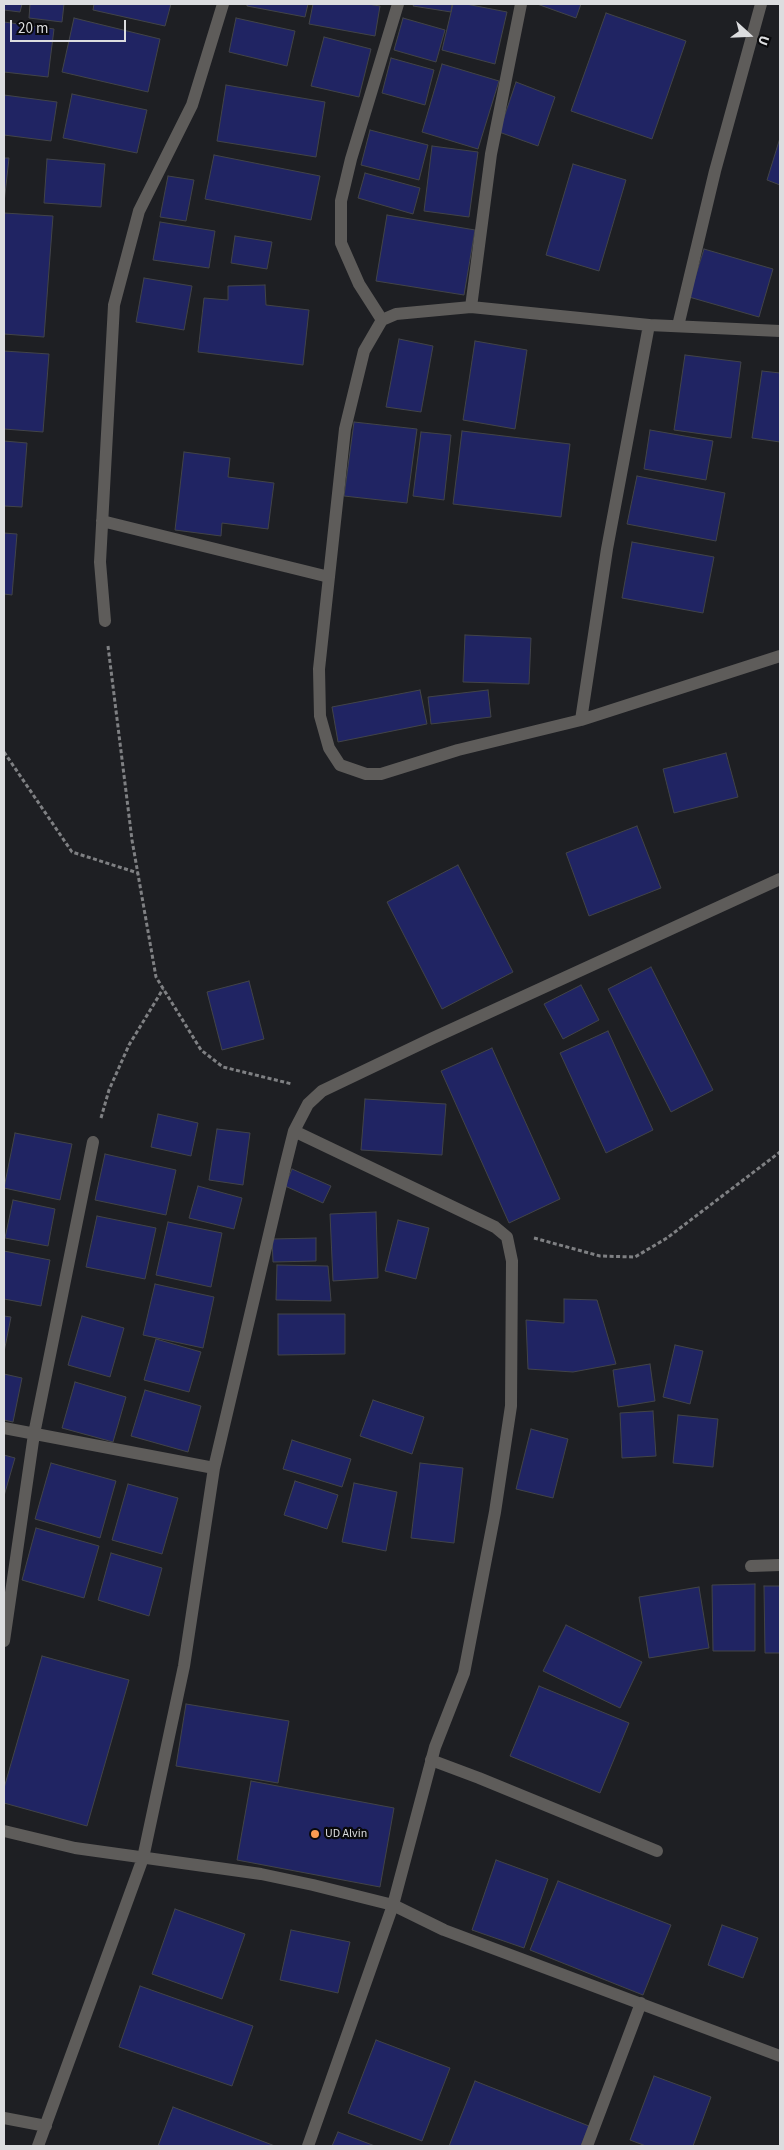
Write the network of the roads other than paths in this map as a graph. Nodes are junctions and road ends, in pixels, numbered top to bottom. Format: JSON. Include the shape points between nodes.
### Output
{"nodes":[{"id":1,"x":223,"y":4,"type":"edge"},
{"id":2,"x":398,"y":4,"type":"edge"},
{"id":3,"x":521,"y":4,"type":"edge"},
{"id":4,"x":761,"y":4,"type":"edge"},
{"id":5,"x":471,"y":307,"type":"junction"},
{"id":6,"x":382,"y":320,"type":"junction"},
{"id":7,"x":649,"y":324,"type":"junction"},
{"id":8,"x":678,"y":326,"type":"junction"},
{"id":9,"x":780,"y":331,"type":"edge"},
{"id":10,"x":102,"y":521,"type":"junction"},
{"id":11,"x":329,"y":577,"type":"junction"},
{"id":12,"x":105,"y":621,"type":"road end"},
{"id":13,"x":780,"y":656,"type":"edge"},
{"id":14,"x":581,"y":720,"type":"junction"},
{"id":15,"x":780,"y":880,"type":"edge"},
{"id":16,"x":294,"y":1132,"type":"junction"},
{"id":17,"x":93,"y":1142,"type":"road end"},
{"id":18,"x":4,"y":1428,"type":"edge"},
{"id":19,"x":34,"y":1434,"type":"junction"},
{"id":20,"x":214,"y":1468,"type":"junction"},
{"id":21,"x":780,"y":1565,"type":"edge"},
{"id":22,"x":751,"y":1566,"type":"dead end"},
{"id":23,"x":4,"y":1640,"type":"edge"},
{"id":24,"x":432,"y":1760,"type":"junction"},
{"id":25,"x":4,"y":1831,"type":"edge"},
{"id":26,"x":657,"y":1851,"type":"dead end"},
{"id":27,"x":143,"y":1858,"type":"junction"},
{"id":28,"x":393,"y":1904,"type":"junction"},
{"id":29,"x":641,"y":2003,"type":"junction"},
{"id":30,"x":780,"y":2056,"type":"edge"},
{"id":31,"x":4,"y":2118,"type":"edge"},
{"id":32,"x":46,"y":2126,"type":"junction"},
{"id":33,"x":38,"y":2146,"type":"edge"},
{"id":34,"x":308,"y":2146,"type":"edge"},
{"id":35,"x":587,"y":2146,"type":"edge"}],
"edges":[{"from":1,"to":10,"type":"street","via":[[192,105],[138,211],[114,305]]},
{"from":2,"to":6,"type":"street","via":[[341,201],[341,243],[359,284]]},
{"from":3,"to":5,"type":"street","via":[[491,154]]},
{"from":4,"to":8,"type":"street","via":[[715,171]]},
{"from":5,"to":6,"type":"street","via":[[396,314]]},
{"from":5,"to":7,"type":"street"},
{"from":6,"to":11,"type":"street","via":[[364,351],[345,429]]},
{"from":7,"to":8,"type":"street"},
{"from":7,"to":14,"type":"street","via":[[607,549]]},
{"from":8,"to":9,"type":"street"},
{"from":10,"to":11,"type":"street"},
{"from":10,"to":12,"type":"street","via":[[100,562]]},
{"from":11,"to":14,"type":"street","via":[[319,669],[320,716],[328,748],[340,764],[366,774],[381,774],[458,750]]},
{"from":13,"to":14,"type":"street"},
{"from":15,"to":16,"type":"street","via":[[322,1091],[308,1104]]},
{"from":16,"to":20,"type":"street"},
{"from":16,"to":24,"type":"street","via":[[495,1227],[507,1237],[512,1261],[511,1406],[495,1512],[464,1673]]},
{"from":17,"to":19,"type":"street"},
{"from":18,"to":19,"type":"street"},
{"from":19,"to":20,"type":"street"},
{"from":19,"to":23,"type":"street"},
{"from":20,"to":27,"type":"street","via":[[184,1666]]},
{"from":21,"to":22,"type":"street"},
{"from":24,"to":26,"type":"street"},
{"from":24,"to":28,"type":"street"},
{"from":25,"to":27,"type":"street","via":[[75,1848]]},
{"from":27,"to":28,"type":"street","via":[[261,1874]]},
{"from":27,"to":32,"type":"street"},
{"from":28,"to":29,"type":"street","via":[[444,1930]]},
{"from":28,"to":34,"type":"street"},
{"from":29,"to":30,"type":"street"},
{"from":29,"to":35,"type":"street"},
{"from":31,"to":32,"type":"street"},
{"from":32,"to":33,"type":"street"}]}
